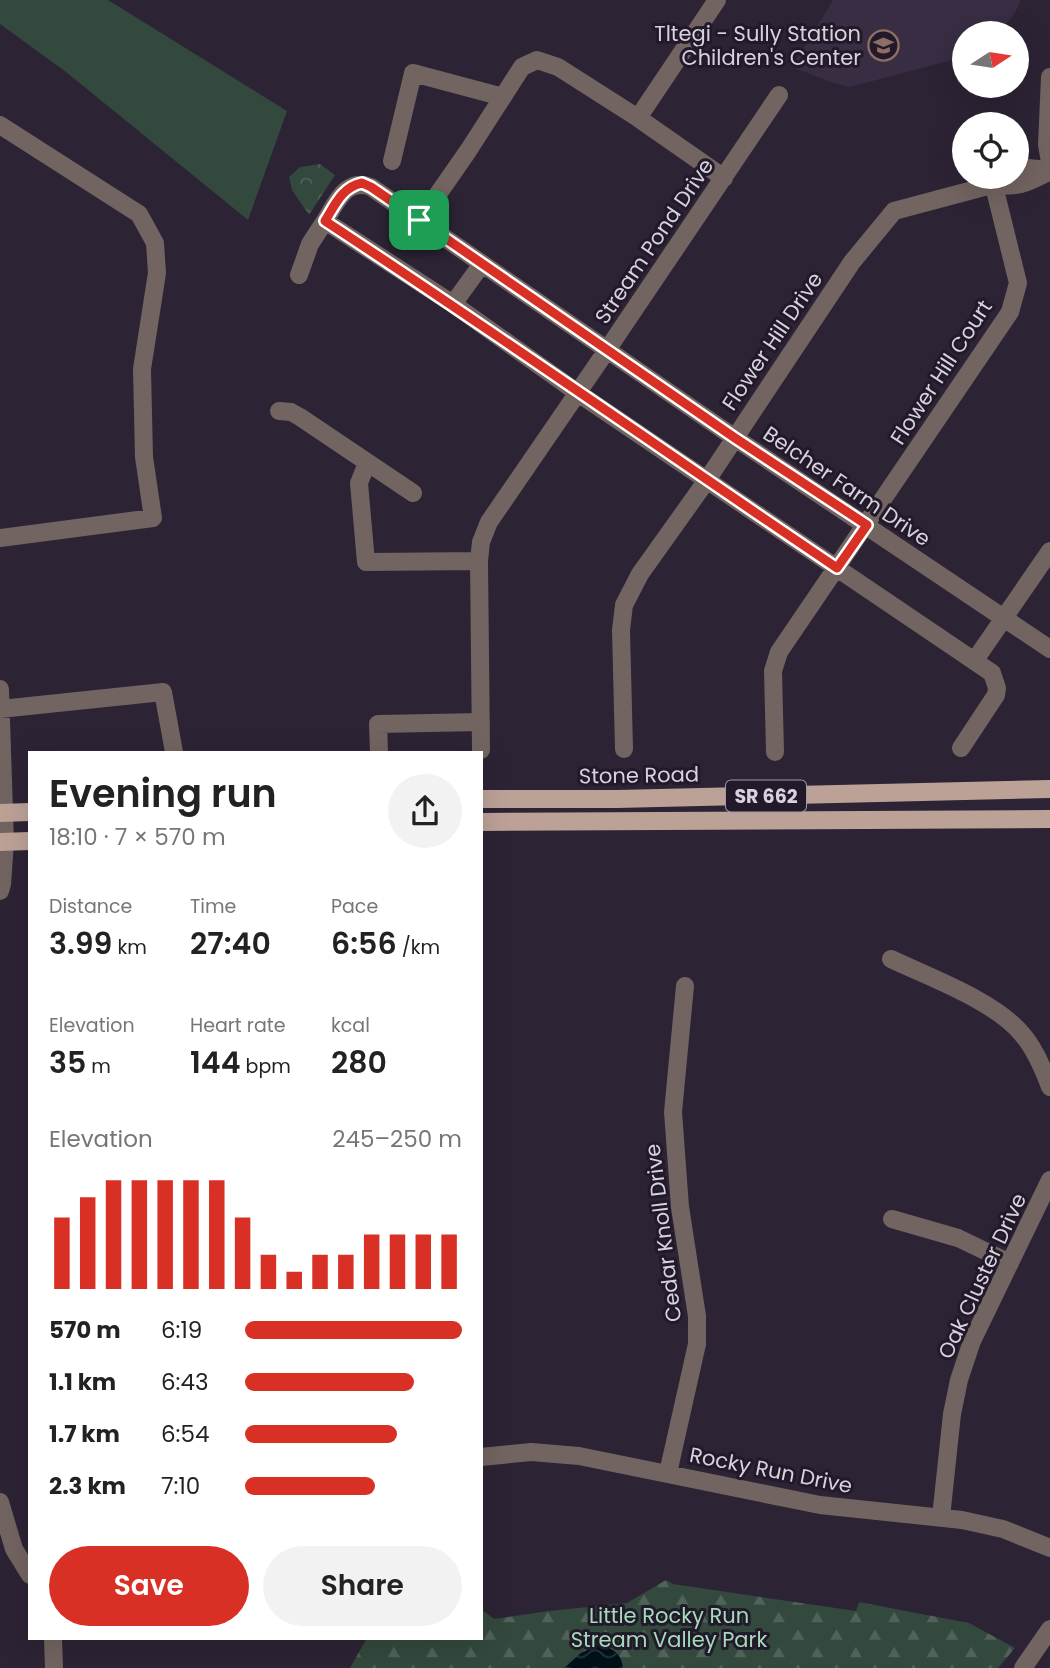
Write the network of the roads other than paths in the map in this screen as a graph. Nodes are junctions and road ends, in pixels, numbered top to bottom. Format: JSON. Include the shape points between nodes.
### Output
{"nodes":[{"id":1,"x":717,"y":0,"type":"edge"},
{"id":2,"x":1050,"y":77,"type":"edge"},
{"id":3,"x":779,"y":95,"type":"dead end"},
{"id":4,"x":503,"y":97,"type":"junction"},
{"id":5,"x":638,"y":118,"type":"junction"},
{"id":6,"x":0,"y":125,"type":"edge"},
{"id":7,"x":392,"y":161,"type":"dead end"},
{"id":8,"x":1050,"y":162,"type":"edge"},
{"id":9,"x":1029,"y":168,"type":"edge"},
{"id":10,"x":1050,"y":170,"type":"edge"},
{"id":11,"x":724,"y":178,"type":"junction"},
{"id":12,"x":1029,"y":182,"type":"edge"},
{"id":13,"x":976,"y":189,"type":"edge"},
{"id":14,"x":996,"y":189,"type":"edge"},
{"id":15,"x":419,"y":220,"type":"junction"},
{"id":16,"x":325,"y":221,"type":"junction"},
{"id":17,"x":482,"y":264,"type":"junction"},
{"id":18,"x":299,"y":275,"type":"dead end"},
{"id":19,"x":453,"y":304,"type":"junction"},
{"id":20,"x":607,"y":350,"type":"junction"},
{"id":21,"x":578,"y":393,"type":"junction"},
{"id":22,"x":279,"y":411,"type":"dead end"},
{"id":23,"x":735,"y":438,"type":"junction"},
{"id":24,"x":367,"y":463,"type":"junction"},
{"id":25,"x":707,"y":480,"type":"junction"},
{"id":26,"x":413,"y":492,"type":"dead end"},
{"id":27,"x":867,"y":525,"type":"junction"},
{"id":28,"x":0,"y":538,"type":"edge"},
{"id":29,"x":1050,"y":551,"type":"edge"},
{"id":30,"x":478,"y":561,"type":"junction"},
{"id":31,"x":837,"y":568,"type":"junction"},
{"id":32,"x":1003,"y":618,"type":"junction"},
{"id":33,"x":1050,"y":649,"type":"edge"},
{"id":34,"x":975,"y":660,"type":"junction"},
{"id":35,"x":0,"y":689,"type":"edge"},
{"id":36,"x":1,"y":709,"type":"edge"},
{"id":37,"x":481,"y":722,"type":"junction"},
{"id":38,"x":961,"y":748,"type":"dead end"},
{"id":39,"x":624,"y":749,"type":"dead end"},
{"id":40,"x":481,"y":750,"type":"dead end"},
{"id":41,"x":174,"y":751,"type":"edge"},
{"id":42,"x":379,"y":751,"type":"edge"},
{"id":43,"x":775,"y":752,"type":"dead end"},
{"id":44,"x":1050,"y":789,"type":"edge"},
{"id":45,"x":483,"y":799,"type":"edge"},
{"id":46,"x":28,"y":812,"type":"edge"},
{"id":47,"x":2,"y":813,"type":"edge"},
{"id":48,"x":1050,"y":819,"type":"edge"},
{"id":49,"x":483,"y":822,"type":"edge"},
{"id":50,"x":28,"y":841,"type":"edge"},
{"id":51,"x":2,"y":842,"type":"edge"},
{"id":52,"x":0,"y":891,"type":"edge"},
{"id":53,"x":891,"y":959,"type":"dead end"},
{"id":54,"x":685,"y":986,"type":"dead end"},
{"id":55,"x":1050,"y":1087,"type":"edge"},
{"id":56,"x":1050,"y":1180,"type":"edge"},
{"id":57,"x":892,"y":1219,"type":"dead end"},
{"id":58,"x":1010,"y":1263,"type":"junction"},
{"id":59,"x":483,"y":1457,"type":"edge"},
{"id":60,"x":668,"y":1473,"type":"junction"},
{"id":61,"x":0,"y":1502,"type":"edge"},
{"id":62,"x":941,"y":1517,"type":"junction"},
{"id":63,"x":1050,"y":1548,"type":"edge"},
{"id":64,"x":7,"y":1549,"type":"edge"},
{"id":65,"x":28,"y":1573,"type":"edge"},
{"id":66,"x":1050,"y":1629,"type":"edge"},
{"id":67,"x":53,"y":1640,"type":"edge"},
{"id":68,"x":54,"y":1668,"type":"edge"},
{"id":69,"x":1023,"y":1668,"type":"edge"}],
"edges":[{"from":1,"to":5,"type":"street"},
{"from":2,"to":8,"type":"street"},
{"from":3,"to":11,"type":"street","name":"Stream Pond Drive"},
{"from":4,"to":5,"type":"street","via":[[522,66],[537,60],[558,66]]},
{"from":4,"to":7,"type":"street","via":[[413,73]]},
{"from":4,"to":15,"type":"street"},
{"from":5,"to":11,"type":"street"},
{"from":6,"to":28,"type":"street","via":[[139,214],[155,243],[157,273],[142,369],[144,457],[153,518]]},
{"from":9,"to":10,"type":"street","name":"Flower Hill Drive"},
{"from":10,"to":12,"type":"street","name":"Flower Hill Drive"},
{"from":11,"to":20,"type":"street","name":"Stream Pond Drive"},
{"from":13,"to":23,"type":"street","name":"Flower Hill Drive","via":[[894,211],[852,262]]},
{"from":14,"to":27,"type":"street","name":"Flower Hill Court","via":[[1018,283],[1010,312]]},
{"from":15,"to":16,"type":"street","name":"Belcher Farm Drive","via":[[362,183],[343,192]]},
{"from":15,"to":17,"type":"street","name":"Belcher Farm Drive"},
{"from":16,"to":18,"type":"street","name":"Belcher Farm Drive","via":[[310,244]]},
{"from":16,"to":19,"type":"street"},
{"from":17,"to":19,"type":"street"},
{"from":17,"to":20,"type":"street","name":"Belcher Farm Drive"},
{"from":19,"to":21,"type":"street"},
{"from":20,"to":21,"type":"street","name":"Stream Pond Drive"},
{"from":20,"to":23,"type":"street","name":"Belcher Farm Drive"},
{"from":21,"to":25,"type":"street"},
{"from":21,"to":30,"type":"street","name":"Stream Pond Drive","via":[[489,522]]},
{"from":22,"to":24,"type":"street","via":[[300,417]]},
{"from":23,"to":25,"type":"street","name":"Flower Hill Drive"},
{"from":23,"to":27,"type":"street","name":"Belcher Farm Drive"},
{"from":24,"to":26,"type":"street"},
{"from":24,"to":30,"type":"street","via":[[359,482],[366,562]]},
{"from":25,"to":31,"type":"street"},
{"from":25,"to":39,"type":"street","name":"Flower Hill Drive","via":[[640,574],[624,605]]},
{"from":27,"to":31,"type":"street","name":"Flower Hill Court"},
{"from":27,"to":32,"type":"street","name":"Belcher Farm Drive"},
{"from":29,"to":32,"type":"street"},
{"from":30,"to":37,"type":"street","name":"Stream Pond Drive"},
{"from":31,"to":34,"type":"street"},
{"from":31,"to":43,"type":"street","name":"Flower Hill Court","via":[[779,652],[774,671]]},
{"from":32,"to":33,"type":"street","name":"Belcher Farm Drive"},
{"from":32,"to":34,"type":"street"},
{"from":34,"to":38,"type":"street","via":[[992,673],[996,695]]},
{"from":35,"to":36,"type":"street"},
{"from":36,"to":41,"type":"street","via":[[163,692]]},
{"from":36,"to":47,"type":"street"},
{"from":37,"to":40,"type":"street","name":"Stream Pond Drive"},
{"from":37,"to":42,"type":"street","via":[[378,724]]},
{"from":44,"to":45,"type":"main road","name":"Stone Road","number":"SR 662"},
{"from":46,"to":47,"type":"main road"},
{"from":47,"to":51,"type":"street"},
{"from":48,"to":49,"type":"main road","number":"SR 662"},
{"from":50,"to":51,"type":"main road"},
{"from":51,"to":52,"type":"street"},
{"from":53,"to":55,"type":"street","via":[[971,997],[1012,1023],[1031,1046]]},
{"from":54,"to":60,"type":"street","name":"Cedar Knoll Drive","via":[[673,1112],[697,1344]]},
{"from":56,"to":58,"type":"street","name":"Oak Cluster Drive"},
{"from":57,"to":58,"type":"street","via":[[958,1238]]},
{"from":58,"to":62,"type":"street","name":"Oak Cluster Drive","via":[[972,1341],[959,1380],[951,1414]]},
{"from":59,"to":60,"type":"street","name":"Rocky Run Drive","via":[[553,1453]]},
{"from":60,"to":62,"type":"street","name":"Rocky Run Drive","via":[[820,1505]]},
{"from":61,"to":64,"type":"street"},
{"from":62,"to":63,"type":"street","name":"Rocky Run Drive","via":[[1003,1529]]},
{"from":64,"to":65,"type":"street"},
{"from":66,"to":69,"type":"street"},
{"from":67,"to":68,"type":"street"}]}
